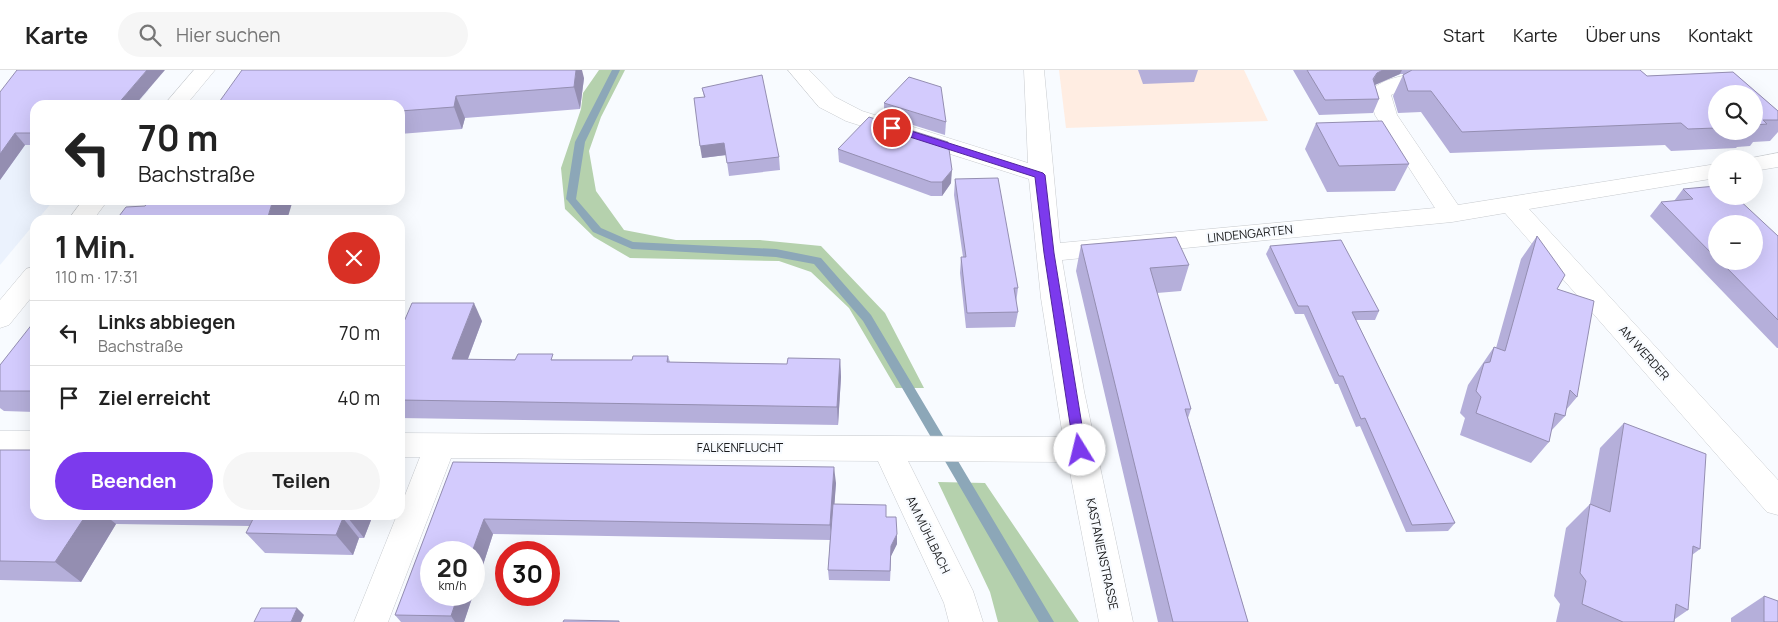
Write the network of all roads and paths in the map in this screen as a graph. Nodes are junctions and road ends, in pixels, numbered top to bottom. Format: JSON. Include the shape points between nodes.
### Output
{"nodes":[{"id":1,"x":205,"y":70,"type":"edge"},
{"id":2,"x":798,"y":70,"type":"edge"},
{"id":3,"x":1034,"y":70,"type":"edge"},
{"id":4,"x":1420,"y":75,"type":"edge"},
{"id":5,"x":1452,"y":79,"type":"edge"},
{"id":6,"x":179,"y":100,"type":"edge"},
{"id":7,"x":1778,"y":160,"type":"edge"},
{"id":8,"x":1763,"y":162,"type":"edge"},
{"id":9,"x":1708,"y":172,"type":"edge"},
{"id":10,"x":1040,"y":175,"type":"junction"},
{"id":11,"x":92,"y":205,"type":"edge"},
{"id":12,"x":1511,"y":205,"type":"junction"},
{"id":13,"x":1452,"y":214,"type":"junction"},
{"id":14,"x":84,"y":215,"type":"edge"},
{"id":15,"x":1049,"y":253,"type":"junction"},
{"id":16,"x":30,"y":281,"type":"edge"},
{"id":17,"x":0,"y":318,"type":"edge"},
{"id":18,"x":0,"y":442,"type":"edge"},
{"id":19,"x":30,"y":443,"type":"edge"},
{"id":20,"x":405,"y":445,"type":"edge"},
{"id":21,"x":440,"y":446,"type":"junction"},
{"id":22,"x":900,"y":449,"type":"junction"},
{"id":23,"x":1080,"y":450,"type":"junction"},
{"id":24,"x":1778,"y":502,"type":"edge"},
{"id":25,"x":371,"y":622,"type":"edge"},
{"id":26,"x":966,"y":622,"type":"edge"},
{"id":27,"x":1116,"y":622,"type":"edge"}],
"edges":[{"from":1,"to":6,"type":"street"},
{"from":2,"to":10,"type":"street","via":[[827,102],[854,116]]},
{"from":3,"to":10,"type":"street","name":"KASTANIENSTRASSE"},
{"from":4,"to":5,"type":"street"},
{"from":4,"to":13,"type":"street","via":[[1380,93],[1386,115]]},
{"from":7,"to":8,"type":"street"},
{"from":9,"to":12,"type":"street","name":"LINDENGARTEN"},
{"from":10,"to":15,"type":"street","name":"KASTANIENSTRASSE"},
{"from":11,"to":14,"type":"street"},
{"from":12,"to":13,"type":"street","name":"LINDENGARTEN"},
{"from":12,"to":24,"type":"street","name":"AM WERDER"},
{"from":13,"to":15,"type":"street","name":"LINDENGARTEN"},
{"from":15,"to":23,"type":"street","name":"KASTANIENSTRASSE"},
{"from":16,"to":17,"type":"street"},
{"from":18,"to":19,"type":"street"},
{"from":20,"to":21,"type":"street","name":"FALKENFLUCHT"},
{"from":21,"to":22,"type":"street","name":"FALKENFLUCHT"},
{"from":21,"to":25,"type":"street"},
{"from":22,"to":23,"type":"street","name":"FALKENFLUCHT"},
{"from":22,"to":26,"type":"street","name":"AM MÜHLBACH"},
{"from":23,"to":27,"type":"street","name":"KASTANIENSTRASSE"}]}
